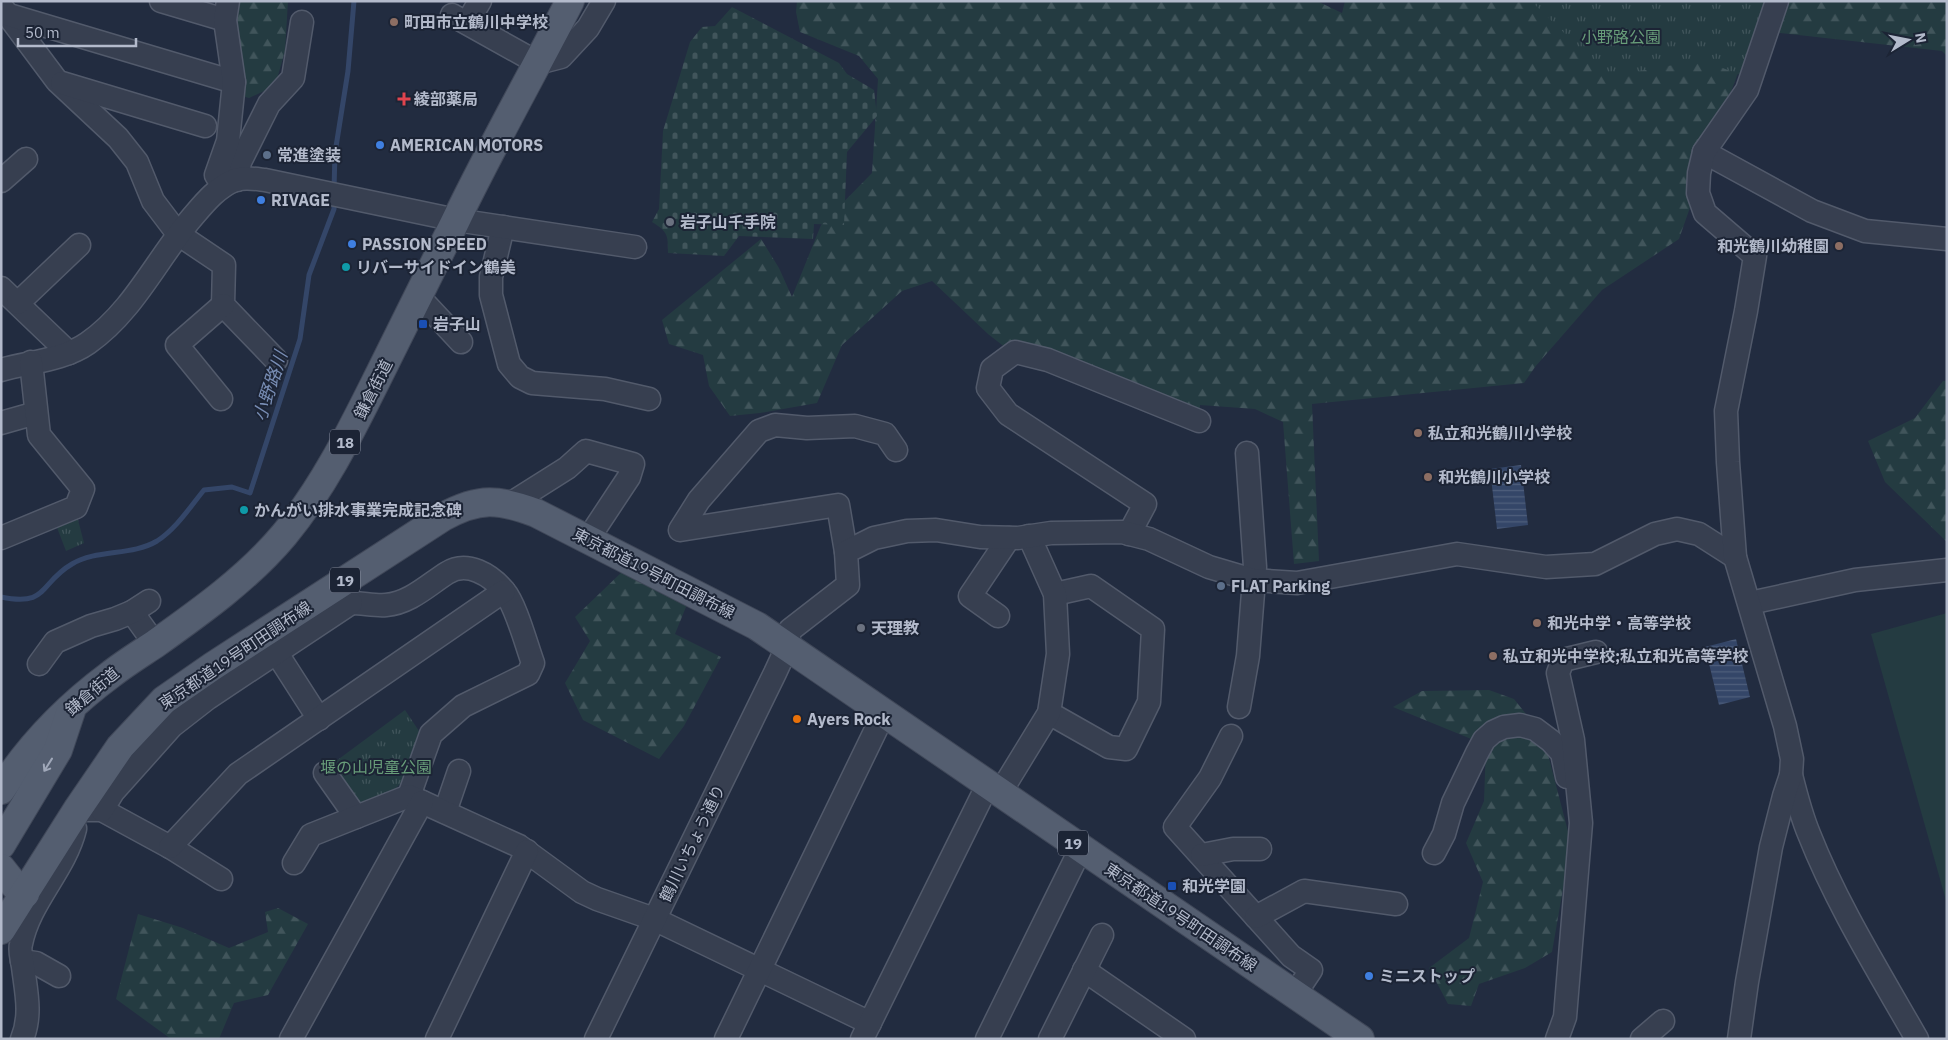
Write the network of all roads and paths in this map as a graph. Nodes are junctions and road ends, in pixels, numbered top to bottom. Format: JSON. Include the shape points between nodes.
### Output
{"nodes":[{"id":1,"x":161,"y":1,"type":"edge"},
{"id":2,"x":480,"y":1,"type":"edge"},
{"id":3,"x":570,"y":1,"type":"edge"},
{"id":4,"x":604,"y":1,"type":"edge"},
{"id":5,"x":1777,"y":1,"type":"edge"},
{"id":6,"x":5,"y":11,"type":"edge"},
{"id":7,"x":227,"y":11,"type":"edge"},
{"id":8,"x":302,"y":22,"type":"dead end"},
{"id":9,"x":538,"y":63,"type":"junction"},
{"id":10,"x":56,"y":81,"type":"junction"},
{"id":11,"x":234,"y":82,"type":"junction"},
{"id":12,"x":205,"y":126,"type":"dead end"},
{"id":13,"x":1704,"y":152,"type":"junction"},
{"id":14,"x":230,"y":183,"type":"junction"},
{"id":15,"x":456,"y":220,"type":"junction"},
{"id":16,"x":503,"y":227,"type":"junction"},
{"id":17,"x":178,"y":234,"type":"junction"},
{"id":18,"x":1947,"y":239,"type":"edge"},
{"id":19,"x":79,"y":245,"type":"dead end"},
{"id":20,"x":635,"y":247,"type":"dead end"},
{"id":21,"x":1,"y":288,"type":"edge"},
{"id":22,"x":419,"y":297,"type":"junction"},
{"id":23,"x":18,"y":303,"type":"junction"},
{"id":24,"x":223,"y":305,"type":"junction"},
{"id":25,"x":461,"y":342,"type":"dead end"},
{"id":26,"x":69,"y":353,"type":"junction"},
{"id":27,"x":276,"y":360,"type":"dead end"},
{"id":28,"x":31,"y":362,"type":"junction"},
{"id":29,"x":1,"y":370,"type":"edge"},
{"id":30,"x":221,"y":399,"type":"dead end"},
{"id":31,"x":648,"y":400,"type":"dead end"},
{"id":32,"x":36,"y":413,"type":"junction"},
{"id":33,"x":1199,"y":421,"type":"dead end"},
{"id":34,"x":1,"y":424,"type":"edge"},
{"id":35,"x":896,"y":450,"type":"dead end"},
{"id":36,"x":1247,"y":452,"type":"dead end"},
{"id":37,"x":510,"y":504,"type":"junction"},
{"id":38,"x":1129,"y":534,"type":"junction"},
{"id":39,"x":1019,"y":537,"type":"junction"},
{"id":40,"x":1,"y":538,"type":"edge"},
{"id":41,"x":588,"y":539,"type":"junction"},
{"id":42,"x":846,"y":552,"type":"junction"},
{"id":43,"x":1735,"y":557,"type":"junction"},
{"id":44,"x":1947,"y":570,"type":"edge"},
{"id":45,"x":1253,"y":580,"type":"junction"},
{"id":46,"x":504,"y":591,"type":"junction"},
{"id":47,"x":345,"y":594,"type":"junction"},
{"id":48,"x":1055,"y":594,"type":"junction"},
{"id":49,"x":1750,"y":603,"type":"junction"},
{"id":50,"x":998,"y":616,"type":"dead end"},
{"id":51,"x":154,"y":644,"type":"junction"},
{"id":52,"x":787,"y":647,"type":"junction"},
{"id":53,"x":276,"y":652,"type":"junction"},
{"id":54,"x":1596,"y":652,"type":"dead end"},
{"id":55,"x":39,"y":664,"type":"dead end"},
{"id":56,"x":73,"y":704,"type":"junction"},
{"id":57,"x":1239,"y":708,"type":"dead end"},
{"id":58,"x":884,"y":713,"type":"junction"},
{"id":59,"x":1049,"y":713,"type":"junction"},
{"id":60,"x":319,"y":719,"type":"junction"},
{"id":61,"x":1231,"y":736,"type":"dead end"},
{"id":62,"x":459,"y":771,"type":"dead end"},
{"id":63,"x":325,"y":773,"type":"dead end"},
{"id":64,"x":1791,"y":775,"type":"junction"},
{"id":65,"x":994,"y":788,"type":"junction"},
{"id":66,"x":1,"y":790,"type":"edge"},
{"id":67,"x":416,"y":799,"type":"junction"},
{"id":68,"x":445,"y":812,"type":"junction"},
{"id":69,"x":82,"y":815,"type":"junction"},
{"id":70,"x":356,"y":817,"type":"junction"},
{"id":71,"x":1581,"y":823,"type":"junction"},
{"id":72,"x":1,"y":845,"type":"edge"},
{"id":73,"x":170,"y":847,"type":"junction"},
{"id":74,"x":1081,"y":848,"type":"junction"},
{"id":75,"x":1260,"y":849,"type":"dead end"},
{"id":76,"x":527,"y":851,"type":"junction"},
{"id":77,"x":1434,"y":853,"type":"dead end"},
{"id":78,"x":1202,"y":855,"type":"junction"},
{"id":79,"x":294,"y":863,"type":"dead end"},
{"id":80,"x":1,"y":868,"type":"edge"},
{"id":81,"x":221,"y":879,"type":"dead end"},
{"id":82,"x":25,"y":894,"type":"junction"},
{"id":83,"x":1396,"y":904,"type":"dead end"},
{"id":84,"x":1256,"y":917,"type":"junction"},
{"id":85,"x":654,"y":919,"type":"junction"},
{"id":86,"x":1,"y":930,"type":"edge"},
{"id":87,"x":1102,"y":934,"type":"dead end"},
{"id":88,"x":22,"y":961,"type":"junction"},
{"id":89,"x":760,"y":970,"type":"junction"},
{"id":90,"x":1084,"y":970,"type":"junction"},
{"id":91,"x":59,"y":976,"type":"dead end"},
{"id":92,"x":1295,"y":994,"type":"junction"},
{"id":93,"x":866,"y":1031,"type":"edge"},
{"id":94,"x":22,"y":1039,"type":"edge"},
{"id":95,"x":291,"y":1039,"type":"edge"},
{"id":96,"x":437,"y":1039,"type":"edge"},
{"id":97,"x":596,"y":1039,"type":"edge"},
{"id":98,"x":726,"y":1039,"type":"edge"},
{"id":99,"x":987,"y":1039,"type":"edge"},
{"id":100,"x":1050,"y":1039,"type":"edge"},
{"id":101,"x":1184,"y":1039,"type":"edge"},
{"id":102,"x":1360,"y":1039,"type":"edge"},
{"id":103,"x":1557,"y":1039,"type":"edge"},
{"id":104,"x":1739,"y":1039,"type":"edge"},
{"id":105,"x":1917,"y":1039,"type":"edge"}],
"edges":[{"from":1,"to":7,"type":"street"},
{"from":2,"to":9,"type":"street","via":[[460,19]]},
{"from":3,"to":9,"type":"main road","name":"鎌倉街道","number":"18"},
{"from":4,"to":9,"type":"street","via":[[588,28],[561,57]]},
{"from":5,"to":13,"type":"street","via":[[1747,90]]},
{"from":6,"to":10,"type":"street"},
{"from":6,"to":11,"type":"street"},
{"from":7,"to":11,"type":"street"},
{"from":8,"to":14,"type":"street","via":[[293,78],[269,104]]},
{"from":9,"to":15,"type":"main road","name":"鎌倉街道","number":"18"},
{"from":10,"to":12,"type":"street"},
{"from":10,"to":17,"type":"street","via":[[118,138],[138,162],[153,201]]},
{"from":11,"to":14,"type":"street","via":[[228,141],[216,175]]},
{"from":13,"to":18,"type":"street","via":[[1812,211],[1865,231]]},
{"from":13,"to":43,"type":"street","via":[[1698,193],[1705,213],[1755,256],[1726,411]]},
{"from":14,"to":15,"type":"street","via":[[249,178],[266,180]]},
{"from":14,"to":17,"type":"street","via":[[208,198]]},
{"from":15,"to":16,"type":"street"},
{"from":15,"to":22,"type":"main road","name":"鎌倉街道","number":"18"},
{"from":16,"to":20,"type":"street"},
{"from":16,"to":31,"type":"street","via":[[491,277],[491,295],[509,364],[514,371],[532,383],[605,389]]},
{"from":17,"to":24,"type":"street","via":[[224,266]]},
{"from":17,"to":26,"type":"street","via":[[135,297],[112,324],[87,344]]},
{"from":19,"to":23,"type":"street"},
{"from":21,"to":23,"type":"street"},
{"from":22,"to":25,"type":"street"},
{"from":22,"to":51,"type":"main road","name":"鎌倉街道","number":"18","via":[[322,484],[284,535],[221,594]]},
{"from":23,"to":26,"type":"street"},
{"from":24,"to":27,"type":"street"},
{"from":24,"to":30,"type":"street","via":[[177,345]]},
{"from":26,"to":28,"type":"street"},
{"from":28,"to":29,"type":"street"},
{"from":28,"to":32,"type":"street"},
{"from":32,"to":34,"type":"street"},
{"from":32,"to":40,"type":"street","via":[[40,435],[83,489],[76,507]]},
{"from":33,"to":38,"type":"street","via":[[1048,360],[1015,352],[992,369],[988,388],[1008,414],[1145,504]]},
{"from":35,"to":42,"type":"street","via":[[885,434],[855,426],[807,428],[771,425],[759,431],[699,500],[680,530],[838,505]]},
{"from":36,"to":45,"type":"street","via":[[1255,567]]},
{"from":37,"to":41,"type":"main road","name":"東京都道19号町田調布線","number":"19"},
{"from":37,"to":41,"type":"street","via":[[567,468],[586,451],[633,464],[629,477]]},
{"from":37,"to":47,"type":"main road","name":"東京都道19号町田調布線","number":"19","via":[[475,503],[457,509]]},
{"from":38,"to":39,"type":"street","via":[[1083,532]]},
{"from":38,"to":45,"type":"street","via":[[1149,539],[1209,567]]},
{"from":39,"to":42,"type":"street","via":[[980,537],[936,530],[907,531],[874,538]]},
{"from":39,"to":48,"type":"street"},
{"from":39,"to":50,"type":"street","via":[[970,596]]},
{"from":41,"to":52,"type":"main road","name":"東京都道19号町田調布線","number":"19","via":[[757,626]]},
{"from":42,"to":52,"type":"street","name":"鶴川いちょう通り","via":[[848,585],[791,629]]},
{"from":43,"to":45,"type":"street","via":[[1699,534],[1677,530],[1655,534],[1595,564],[1546,567],[1457,554],[1297,583]]},
{"from":43,"to":49,"type":"street"},
{"from":44,"to":49,"type":"street","via":[[1855,580]]},
{"from":45,"to":57,"type":"street","via":[[1248,656]]},
{"from":46,"to":47,"type":"street","via":[[475,569],[463,568],[449,571],[408,599],[387,605]]},
{"from":46,"to":60,"type":"street"},
{"from":46,"to":67,"type":"street","via":[[533,662],[528,674],[463,706],[431,734]]},
{"from":47,"to":53,"type":"street"},
{"from":47,"to":69,"type":"main road","name":"東京都道19号町田調布線","number":"19","via":[[213,666],[164,700],[120,747]]},
{"from":48,"to":59,"type":"street","via":[[1058,654]]},
{"from":48,"to":59,"type":"street","via":[[1091,586],[1153,629],[1149,702],[1126,749],[1109,747]]},
{"from":49,"to":64,"type":"street","via":[[1785,726],[1792,759]]},
{"from":51,"to":55,"type":"street","via":[[141,606],[55,642]]},
{"from":51,"to":56,"type":"main road","name":"鎌倉街道","number":"18"},
{"from":52,"to":58,"type":"main road","name":"東京都道19号町田調布線","number":"19"},
{"from":52,"to":85,"type":"street","name":"鶴川いちょう通り"},
{"from":53,"to":60,"type":"street"},
{"from":53,"to":69,"type":"street","via":[[172,726],[113,792]]},
{"from":54,"to":71,"type":"street","via":[[1563,660],[1558,673],[1572,740]]},
{"from":56,"to":66,"type":"main road","name":"鎌倉街道","number":"18","via":[[38,740]]},
{"from":56,"to":72,"type":"main road","one_way":true,"via":[[58,750]]},
{"from":58,"to":65,"type":"main road","name":"東京都道19号町田調布線","number":"19"},
{"from":58,"to":89,"type":"street"},
{"from":59,"to":65,"type":"street"},
{"from":60,"to":73,"type":"street","via":[[238,774]]},
{"from":61,"to":78,"type":"street","via":[[1210,778],[1175,827]]},
{"from":62,"to":68,"type":"street"},
{"from":63,"to":70,"type":"street"},
{"from":64,"to":104,"type":"street","via":[[1772,847]]},
{"from":64,"to":105,"type":"street","via":[[1821,863]]},
{"from":65,"to":74,"type":"main road","name":"東京都道19号町田調布線","number":"19"},
{"from":65,"to":93,"type":"street"},
{"from":67,"to":68,"type":"street"},
{"from":67,"to":70,"type":"street"},
{"from":67,"to":95,"type":"street"},
{"from":68,"to":76,"type":"street"},
{"from":69,"to":73,"type":"street"},
{"from":69,"to":82,"type":"main road","name":"東京都道19号町田調布線","number":"19"},
{"from":69,"to":88,"type":"street","via":[[71,845],[26,924],[20,946]]},
{"from":70,"to":79,"type":"street","via":[[311,835]]},
{"from":71,"to":77,"type":"street","via":[[1572,803],[1562,753],[1534,729],[1520,725],[1504,727],[1484,740],[1453,803],[1444,834]]},
{"from":71,"to":103,"type":"street","via":[[1564,1017]]},
{"from":73,"to":81,"type":"street"},
{"from":74,"to":92,"type":"main road","name":"東京都道19号町田調布線","number":"19"},
{"from":74,"to":99,"type":"street"},
{"from":75,"to":78,"type":"street","via":[[1233,849]]},
{"from":76,"to":85,"type":"street","via":[[582,892]]},
{"from":76,"to":96,"type":"street"},
{"from":78,"to":84,"type":"street"},
{"from":80,"to":82,"type":"main road","via":[[16,888]]},
{"from":82,"to":86,"type":"main road","name":"東京都道19号町田調布線","number":"19"},
{"from":83,"to":84,"type":"street","via":[[1304,891]]},
{"from":84,"to":92,"type":"street","via":[[1291,956],[1311,970]]},
{"from":85,"to":89,"type":"street"},
{"from":85,"to":97,"type":"street","name":"鶴川いちょう通り"},
{"from":87,"to":90,"type":"street"},
{"from":88,"to":91,"type":"street","via":[[36,963]]},
{"from":88,"to":94,"type":"street","via":[[28,1009]]},
{"from":89,"to":93,"type":"street"},
{"from":89,"to":98,"type":"street"},
{"from":90,"to":100,"type":"street"},
{"from":90,"to":101,"type":"street"},
{"from":92,"to":102,"type":"main road","name":"東京都道19号町田調布線","number":"19"}]}
